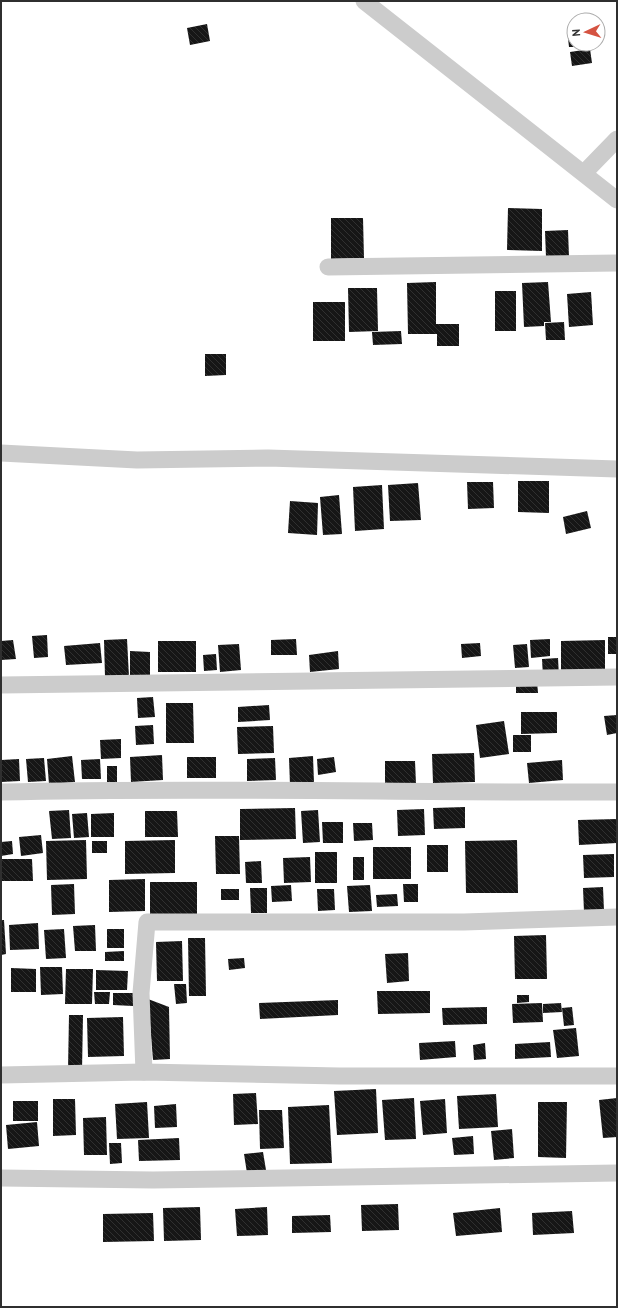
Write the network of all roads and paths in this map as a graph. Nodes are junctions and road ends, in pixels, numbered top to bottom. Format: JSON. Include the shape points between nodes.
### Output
{"nodes":[{"id":1,"x":364,"y":1,"type":"edge"},
{"id":2,"x":617,"y":139,"type":"edge"},
{"id":3,"x":584,"y":173,"type":"junction"},
{"id":4,"x":617,"y":200,"type":"edge"},
{"id":5,"x":617,"y":263,"type":"edge"},
{"id":6,"x":328,"y":268,"type":"dead end"},
{"id":7,"x":1,"y":453,"type":"edge"},
{"id":8,"x":617,"y":468,"type":"edge"},
{"id":9,"x":617,"y":677,"type":"edge"},
{"id":10,"x":1,"y":685,"type":"edge"},
{"id":11,"x":1,"y":792,"type":"edge"},
{"id":12,"x":617,"y":792,"type":"edge"},
{"id":13,"x":617,"y":917,"type":"edge"},
{"id":14,"x":144,"y":1072,"type":"junction"},
{"id":15,"x":1,"y":1075,"type":"edge"},
{"id":16,"x":617,"y":1076,"type":"edge"},
{"id":17,"x":617,"y":1173,"type":"edge"},
{"id":18,"x":1,"y":1178,"type":"edge"}],
"edges":[{"from":1,"to":3,"type":"street"},
{"from":2,"to":3,"type":"street"},
{"from":3,"to":4,"type":"street"},
{"from":5,"to":6,"type":"street"},
{"from":7,"to":8,"type":"street","via":[[137,460],[268,458]]},
{"from":9,"to":10,"type":"street"},
{"from":11,"to":12,"type":"street","via":[[142,788]]},
{"from":13,"to":14,"type":"street","via":[[464,922],[147,922],[141,993]]},
{"from":14,"to":15,"type":"street"},
{"from":14,"to":16,"type":"street","via":[[339,1076]]},
{"from":17,"to":18,"type":"street","via":[[153,1180]]}]}
